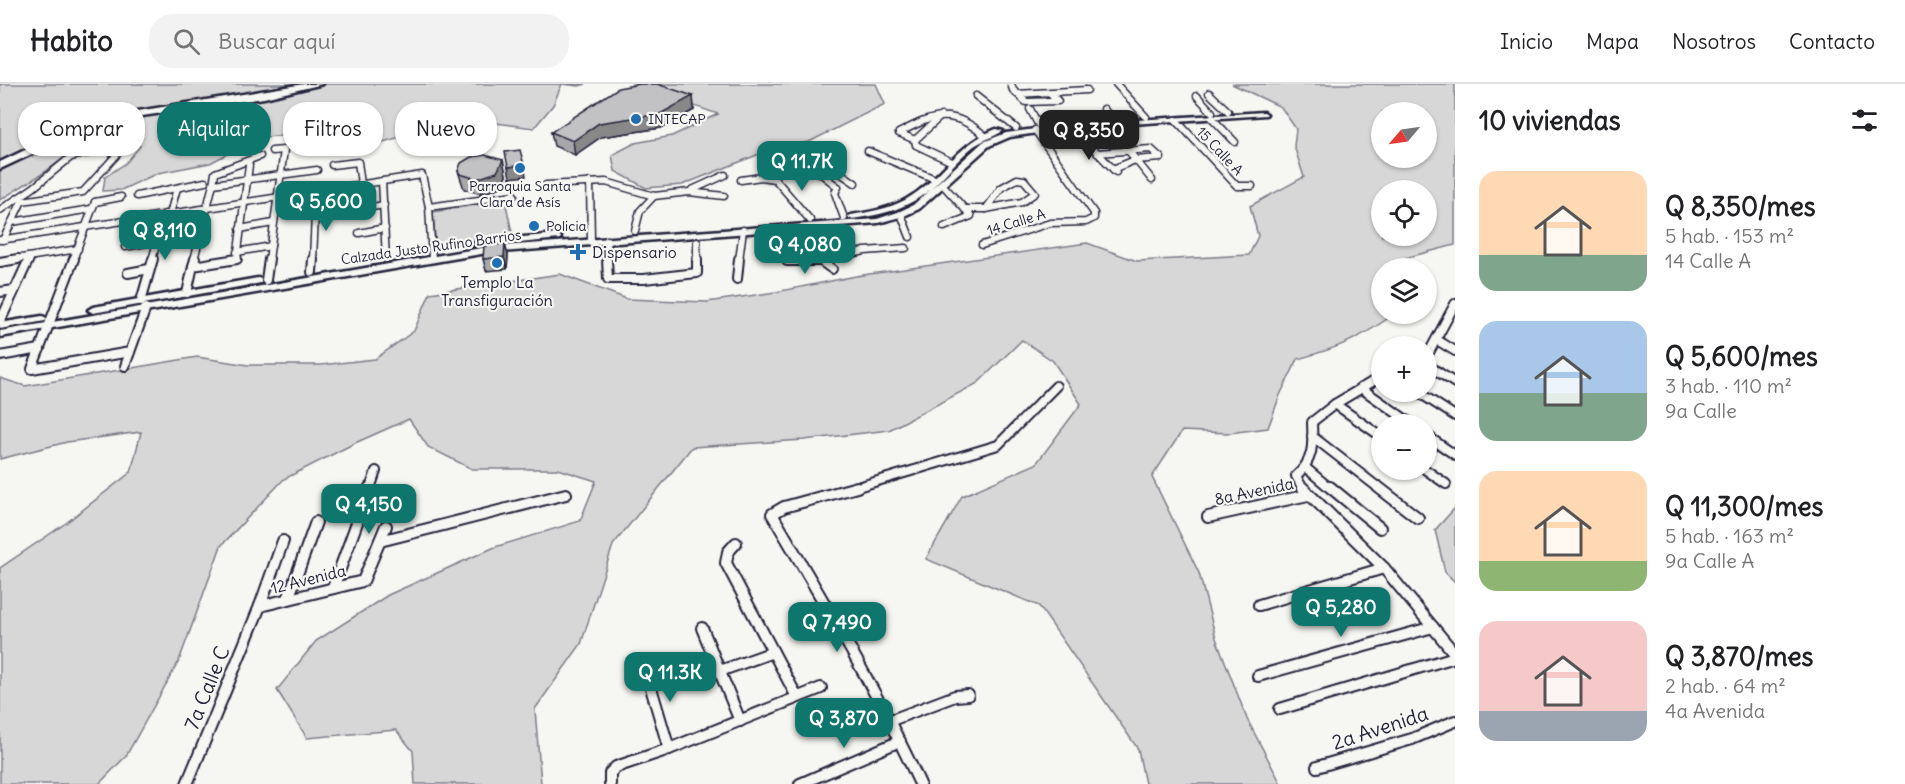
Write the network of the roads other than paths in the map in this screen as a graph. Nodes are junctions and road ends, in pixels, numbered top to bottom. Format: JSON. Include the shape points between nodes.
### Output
{"nodes":[{"id":1,"x":304,"y":84,"type":"edge"},
{"id":2,"x":318,"y":84,"type":"edge"},
{"id":3,"x":1011,"y":84,"type":"edge"},
{"id":4,"x":1081,"y":84,"type":"edge"},
{"id":5,"x":1116,"y":84,"type":"edge"},
{"id":6,"x":1087,"y":90,"type":"junction"},
{"id":7,"x":1050,"y":93,"type":"junction"},
{"id":8,"x":1209,"y":93,"type":"dead end"},
{"id":9,"x":1017,"y":94,"type":"junction"},
{"id":10,"x":976,"y":96,"type":"dead end"},
{"id":11,"x":1065,"y":96,"type":"dead end"},
{"id":12,"x":1197,"y":96,"type":"dead end"},
{"id":13,"x":1030,"y":109,"type":"dead end"},
{"id":14,"x":1104,"y":109,"type":"dead end"},
{"id":15,"x":1228,"y":111,"type":"junction"},
{"id":16,"x":1212,"y":115,"type":"junction"},
{"id":17,"x":941,"y":116,"type":"junction"},
{"id":18,"x":1196,"y":116,"type":"junction"},
{"id":19,"x":1146,"y":117,"type":"junction"},
{"id":20,"x":1176,"y":120,"type":"junction"},
{"id":21,"x":1109,"y":122,"type":"junction"},
{"id":22,"x":1089,"y":123,"type":"junction"},
{"id":23,"x":1072,"y":126,"type":"junction"},
{"id":24,"x":1037,"y":127,"type":"junction"},
{"id":25,"x":1016,"y":128,"type":"junction"},
{"id":26,"x":985,"y":136,"type":"junction"},
{"id":27,"x":915,"y":140,"type":"junction"},
{"id":28,"x":1235,"y":142,"type":"dead end"},
{"id":29,"x":272,"y":151,"type":"dead end"},
{"id":30,"x":868,"y":151,"type":"dead end"},
{"id":31,"x":964,"y":151,"type":"junction"},
{"id":32,"x":1128,"y":151,"type":"junction"},
{"id":33,"x":1097,"y":153,"type":"junction"},
{"id":34,"x":974,"y":155,"type":"junction"},
{"id":35,"x":260,"y":156,"type":"dead end"},
{"id":36,"x":802,"y":159,"type":"dead end"},
{"id":37,"x":1135,"y":160,"type":"junction"},
{"id":38,"x":952,"y":162,"type":"junction"},
{"id":39,"x":0,"y":165,"type":"edge"},
{"id":40,"x":249,"y":165,"type":"dead end"},
{"id":41,"x":332,"y":165,"type":"dead end"},
{"id":42,"x":1113,"y":169,"type":"junction"},
{"id":43,"x":317,"y":170,"type":"dead end"},
{"id":44,"x":819,"y":170,"type":"junction"},
{"id":45,"x":1119,"y":174,"type":"dead end"},
{"id":46,"x":281,"y":175,"type":"junction"},
{"id":47,"x":725,"y":175,"type":"dead end"},
{"id":48,"x":775,"y":179,"type":"joint"},
{"id":49,"x":935,"y":179,"type":"junction"},
{"id":50,"x":247,"y":180,"type":"junction"},
{"id":51,"x":741,"y":180,"type":"dead end"},
{"id":52,"x":1152,"y":180,"type":"dead end"},
{"id":53,"x":382,"y":181,"type":"junction"},
{"id":54,"x":205,"y":182,"type":"dead end"},
{"id":55,"x":590,"y":182,"type":"junction"},
{"id":56,"x":213,"y":184,"type":"junction"},
{"id":57,"x":361,"y":184,"type":"junction"},
{"id":58,"x":546,"y":185,"type":"dead end"},
{"id":59,"x":943,"y":185,"type":"junction"},
{"id":60,"x":352,"y":186,"type":"junction"},
{"id":61,"x":1252,"y":186,"type":"dead end"},
{"id":62,"x":838,"y":187,"type":"junction"},
{"id":63,"x":177,"y":188,"type":"junction"},
{"id":64,"x":316,"y":191,"type":"junction"},
{"id":65,"x":83,"y":192,"type":"junction"},
{"id":66,"x":689,"y":192,"type":"junction"},
{"id":67,"x":514,"y":195,"type":"dead end"},
{"id":68,"x":136,"y":196,"type":"dead end"},
{"id":69,"x":654,"y":196,"type":"junction"},
{"id":70,"x":724,"y":196,"type":"dead end"},
{"id":71,"x":121,"y":197,"type":"dead end"},
{"id":72,"x":278,"y":197,"type":"junction"},
{"id":73,"x":95,"y":201,"type":"junction"},
{"id":74,"x":244,"y":202,"type":"junction"},
{"id":75,"x":384,"y":205,"type":"junction"},
{"id":76,"x":429,"y":207,"type":"junction"},
{"id":77,"x":208,"y":208,"type":"junction"},
{"id":78,"x":91,"y":209,"type":"junction"},
{"id":79,"x":965,"y":209,"type":"junction"},
{"id":80,"x":0,"y":210,"type":"edge"},
{"id":81,"x":985,"y":210,"type":"junction"},
{"id":82,"x":167,"y":214,"type":"junction"},
{"id":83,"x":901,"y":214,"type":"junction"},
{"id":84,"x":844,"y":218,"type":"junction"},
{"id":85,"x":810,"y":220,"type":"junction"},
{"id":86,"x":12,"y":222,"type":"junction"},
{"id":87,"x":831,"y":222,"type":"junction"},
{"id":88,"x":273,"y":223,"type":"junction"},
{"id":89,"x":86,"y":226,"type":"junction"},
{"id":90,"x":944,"y":227,"type":"dead end"},
{"id":91,"x":385,"y":228,"type":"junction"},
{"id":92,"x":783,"y":228,"type":"junction"},
{"id":93,"x":240,"y":229,"type":"junction"},
{"id":94,"x":743,"y":230,"type":"junction"},
{"id":95,"x":635,"y":231,"type":"junction"},
{"id":96,"x":359,"y":233,"type":"dead end"},
{"id":97,"x":910,"y":237,"type":"dead end"},
{"id":98,"x":591,"y":238,"type":"junction"},
{"id":99,"x":2,"y":240,"type":"edge"},
{"id":100,"x":607,"y":240,"type":"junction"},
{"id":101,"x":158,"y":241,"type":"junction"},
{"id":102,"x":697,"y":243,"type":"dead end"},
{"id":103,"x":982,"y":245,"type":"dead end"},
{"id":104,"x":271,"y":246,"type":"junction"},
{"id":105,"x":124,"y":247,"type":"dead end"},
{"id":106,"x":906,"y":248,"type":"dead end"},
{"id":107,"x":78,"y":249,"type":"junction"},
{"id":108,"x":237,"y":252,"type":"junction"},
{"id":109,"x":431,"y":255,"type":"junction"},
{"id":110,"x":29,"y":258,"type":"junction"},
{"id":111,"x":386,"y":260,"type":"junction"},
{"id":112,"x":821,"y":261,"type":"junction"},
{"id":113,"x":0,"y":262,"type":"edge"},
{"id":114,"x":193,"y":266,"type":"junction"},
{"id":115,"x":149,"y":269,"type":"junction"},
{"id":116,"x":832,"y":269,"type":"dead end"},
{"id":117,"x":312,"y":272,"type":"junction"},
{"id":118,"x":128,"y":273,"type":"dead end"},
{"id":119,"x":737,"y":279,"type":"dead end"},
{"id":120,"x":266,"y":280,"type":"junction"},
{"id":121,"x":14,"y":290,"type":"junction"},
{"id":122,"x":0,"y":292,"type":"edge"},
{"id":123,"x":187,"y":292,"type":"junction"},
{"id":124,"x":143,"y":304,"type":"junction"},
{"id":125,"x":1453,"y":310,"type":"edge"},
{"id":126,"x":51,"y":321,"type":"junction"},
{"id":127,"x":0,"y":324,"type":"edge"},
{"id":128,"x":0,"y":334,"type":"edge"},
{"id":129,"x":1437,"y":340,"type":"joint"},
{"id":130,"x":40,"y":349,"type":"junction"},
{"id":131,"x":1455,"y":351,"type":"edge"},
{"id":132,"x":130,"y":352,"type":"junction"},
{"id":133,"x":0,"y":356,"type":"edge"},
{"id":134,"x":125,"y":366,"type":"dead end"},
{"id":135,"x":1437,"y":371,"type":"edge"},
{"id":136,"x":1371,"y":382,"type":"edge"},
{"id":137,"x":1455,"y":383,"type":"edge"},
{"id":138,"x":1056,"y":386,"type":"dead end"},
{"id":139,"x":1361,"y":388,"type":"junction"},
{"id":140,"x":1433,"y":402,"type":"edge"},
{"id":141,"x":1335,"y":404,"type":"junction"},
{"id":142,"x":1398,"y":414,"type":"edge"},
{"id":143,"x":1455,"y":417,"type":"edge"},
{"id":144,"x":1371,"y":429,"type":"edge"},
{"id":145,"x":1312,"y":436,"type":"junction"},
{"id":146,"x":1437,"y":443,"type":"edge"},
{"id":147,"x":1455,"y":455,"type":"edge"},
{"id":148,"x":1306,"y":468,"type":"junction"},
{"id":149,"x":376,"y":471,"type":"dead end"},
{"id":150,"x":1437,"y":478,"type":"edge"},
{"id":151,"x":1446,"y":484,"type":"dead end"},
{"id":152,"x":566,"y":495,"type":"dead end"},
{"id":153,"x":1308,"y":495,"type":"junction"},
{"id":154,"x":1208,"y":517,"type":"dead end"},
{"id":155,"x":1418,"y":518,"type":"dead end"},
{"id":156,"x":316,"y":522,"type":"dead end"},
{"id":157,"x":386,"y":526,"type":"dead end"},
{"id":158,"x":1380,"y":528,"type":"dead end"},
{"id":159,"x":283,"y":541,"type":"dead end"},
{"id":160,"x":380,"y":541,"type":"junction"},
{"id":161,"x":736,"y":543,"type":"dead end"},
{"id":162,"x":1384,"y":568,"type":"junction"},
{"id":163,"x":333,"y":588,"type":"junction"},
{"id":164,"x":288,"y":599,"type":"junction"},
{"id":165,"x":1259,"y":605,"type":"dead end"},
{"id":166,"x":260,"y":606,"type":"junction"},
{"id":167,"x":1433,"y":627,"type":"junction"},
{"id":168,"x":702,"y":628,"type":"dead end"},
{"id":169,"x":773,"y":652,"type":"junction"},
{"id":170,"x":1455,"y":655,"type":"edge"},
{"id":171,"x":644,"y":664,"type":"dead end"},
{"id":172,"x":720,"y":671,"type":"junction"},
{"id":173,"x":1258,"y":676,"type":"dead end"},
{"id":174,"x":821,"y":688,"type":"dead end"},
{"id":175,"x":969,"y":695,"type":"dead end"},
{"id":176,"x":797,"y":697,"type":"junction"},
{"id":177,"x":1280,"y":710,"type":"dead end"},
{"id":178,"x":889,"y":721,"type":"junction"},
{"id":179,"x":740,"y":722,"type":"junction"},
{"id":180,"x":1455,"y":722,"type":"edge"},
{"id":181,"x":900,"y":741,"type":"junction"},
{"id":182,"x":669,"y":749,"type":"junction"},
{"id":183,"x":1317,"y":767,"type":"dead end"},
{"id":184,"x":610,"y":779,"type":"edge"},
{"id":185,"x":187,"y":784,"type":"edge"},
{"id":186,"x":800,"y":784,"type":"edge"},
{"id":187,"x":920,"y":784,"type":"edge"}],
"edges":[{"from":1,"to":39,"type":"highway","via":[[104,117],[53,136]]},
{"from":2,"to":39,"type":"highway","via":[[105,120]]},
{"from":3,"to":9,"type":"street"},
{"from":4,"to":6,"type":"street"},
{"from":5,"to":19,"type":"street"},
{"from":6,"to":7,"type":"street"},
{"from":6,"to":11,"type":"street","via":[[1090,94]]},
{"from":7,"to":9,"type":"street"},
{"from":7,"to":9,"type":"street","via":[[1058,101],[1026,102]]},
{"from":8,"to":15,"type":"street"},
{"from":10,"to":25,"type":"street"},
{"from":12,"to":16,"type":"street"},
{"from":13,"to":24,"type":"street"},
{"from":14,"to":21,"type":"street"},
{"from":15,"to":16,"type":"street","name":"Calzada Justo Rufino Barrios"},
{"from":15,"to":16,"type":"street","name":"Calzada Justo Rufino Barrios","via":[[1255,109],[1264,114]]},
{"from":16,"to":18,"type":"street","name":"Calzada Justo Rufino Barrios"},
{"from":16,"to":28,"type":"street"},
{"from":17,"to":26,"type":"street","via":[[959,118]]},
{"from":17,"to":27,"type":"street"},
{"from":17,"to":27,"type":"street","via":[[926,118],[899,133]]},
{"from":18,"to":19,"type":"street","name":"Calzada Justo Rufino Barrios"},
{"from":18,"to":20,"type":"street","name":"Calzada Justo Rufino Barrios"},
{"from":19,"to":21,"type":"street","name":"Calzada Justo Rufino Barrios"},
{"from":20,"to":21,"type":"street","name":"Calzada Justo Rufino Barrios"},
{"from":20,"to":61,"type":"street","name":"15 Calle A","via":[[1237,186]]},
{"from":21,"to":22,"type":"street","name":"Calzada Justo Rufino Barrios"},
{"from":21,"to":32,"type":"street"},
{"from":22,"to":23,"type":"street","name":"Calzada Justo Rufino Barrios"},
{"from":22,"to":24,"type":"street","name":"Calzada Justo Rufino Barrios"},
{"from":23,"to":24,"type":"street","name":"Calzada Justo Rufino Barrios"},
{"from":23,"to":33,"type":"street"},
{"from":24,"to":25,"type":"street","name":"Calzada Justo Rufino Barrios"},
{"from":24,"to":34,"type":"street","name":"Calzada Justo Rufino Barrios","via":[[997,138]]},
{"from":24,"to":103,"type":"street","name":"14 Calle A","via":[[1094,218],[1086,222],[1050,223]]},
{"from":25,"to":26,"type":"street","name":"Calzada Justo Rufino Barrios"},
{"from":26,"to":31,"type":"street","name":"Calzada Justo Rufino Barrios"},
{"from":27,"to":38,"type":"street","via":[[916,145]]},
{"from":29,"to":46,"type":"street","via":[[284,150]]},
{"from":30,"to":49,"type":"street"},
{"from":31,"to":34,"type":"street"},
{"from":31,"to":38,"type":"street","name":"Calzada Justo Rufino Barrios"},
{"from":32,"to":33,"type":"street"},
{"from":32,"to":37,"type":"street"},
{"from":32,"to":37,"type":"street","via":[[1154,150],[1161,158]]},
{"from":33,"to":42,"type":"street"},
{"from":34,"to":59,"type":"street","name":"Calzada Justo Rufino Barrios"},
{"from":35,"to":56,"type":"street","via":[[215,173]]},
{"from":36,"to":44,"type":"street"},
{"from":37,"to":42,"type":"street","via":[[1124,168]]},
{"from":37,"to":52,"type":"street"},
{"from":38,"to":49,"type":"street","name":"Calzada Justo Rufino Barrios"},
{"from":40,"to":50,"type":"street"},
{"from":41,"to":57,"type":"street","via":[[358,162]]},
{"from":42,"to":45,"type":"street"},
{"from":43,"to":46,"type":"street"},
{"from":44,"to":62,"type":"street"},
{"from":44,"to":62,"type":"street","via":[[840,172],[855,183]]},
{"from":46,"to":50,"type":"street"},
{"from":46,"to":72,"type":"street"},
{"from":47,"to":66,"type":"street"},
{"from":48,"to":51,"type":"street"},
{"from":48,"to":85,"type":"street"},
{"from":49,"to":84,"type":"street","name":"Calzada Justo Rufino Barrios","via":[[896,207]]},
{"from":50,"to":56,"type":"street"},
{"from":50,"to":74,"type":"street"},
{"from":53,"to":57,"type":"street"},
{"from":53,"to":75,"type":"street"},
{"from":53,"to":76,"type":"street","via":[[422,175]]},
{"from":54,"to":63,"type":"street"},
{"from":55,"to":58,"type":"street"},
{"from":55,"to":69,"type":"street","via":[[606,182]]},
{"from":55,"to":98,"type":"street"},
{"from":56,"to":77,"type":"street"},
{"from":57,"to":60,"type":"street"},
{"from":59,"to":79,"type":"street"},
{"from":59,"to":83,"type":"street","name":"Calzada Justo Rufino Barrios"},
{"from":60,"to":64,"type":"street"},
{"from":60,"to":75,"type":"street","via":[[354,212]]},
{"from":62,"to":84,"type":"street","via":[[835,193]]},
{"from":63,"to":68,"type":"street"},
{"from":63,"to":82,"type":"street"},
{"from":64,"to":72,"type":"street"},
{"from":64,"to":117,"type":"street"},
{"from":65,"to":73,"type":"street"},
{"from":65,"to":80,"type":"street","via":[[122,148],[81,154],[63,162]]},
{"from":65,"to":86,"type":"street","via":[[22,201]]},
{"from":66,"to":69,"type":"street"},
{"from":66,"to":70,"type":"street"},
{"from":67,"to":76,"type":"street"},
{"from":69,"to":95,"type":"street","via":[[642,204]]},
{"from":71,"to":73,"type":"street"},
{"from":72,"to":74,"type":"street"},
{"from":72,"to":88,"type":"street"},
{"from":73,"to":78,"type":"street"},
{"from":74,"to":77,"type":"street"},
{"from":74,"to":93,"type":"street"},
{"from":75,"to":91,"type":"street"},
{"from":76,"to":109,"type":"street"},
{"from":77,"to":82,"type":"street"},
{"from":77,"to":114,"type":"street"},
{"from":78,"to":86,"type":"street"},
{"from":78,"to":89,"type":"street"},
{"from":79,"to":81,"type":"street"},
{"from":79,"to":90,"type":"street","via":[[971,216]]},
{"from":81,"to":81,"type":"street","via":[[1027,200],[1035,193],[1024,180],[1014,179],[1007,182]]},
{"from":82,"to":89,"type":"street"},
{"from":82,"to":101,"type":"street"},
{"from":83,"to":87,"type":"street","name":"Calzada Justo Rufino Barrios","via":[[878,221]]},
{"from":83,"to":97,"type":"street"},
{"from":84,"to":87,"type":"street","name":"Calzada Justo Rufino Barrios"},
{"from":85,"to":87,"type":"street","name":"Calzada Justo Rufino Barrios"},
{"from":85,"to":95,"type":"street","name":"Calzada Justo Rufino Barrios"},
{"from":86,"to":99,"type":"street"},
{"from":87,"to":92,"type":"street","name":"Calzada Justo Rufino Barrios"},
{"from":88,"to":93,"type":"street"},
{"from":88,"to":104,"type":"street"},
{"from":89,"to":99,"type":"street"},
{"from":89,"to":107,"type":"street"},
{"from":91,"to":96,"type":"street"},
{"from":91,"to":111,"type":"street"},
{"from":92,"to":94,"type":"street","name":"Calzada Justo Rufino Barrios"},
{"from":92,"to":112,"type":"street","via":[[787,261]]},
{"from":93,"to":108,"type":"street"},
{"from":94,"to":100,"type":"street","name":"Calzada Justo Rufino Barrios"},
{"from":94,"to":119,"type":"street"},
{"from":95,"to":98,"type":"street","name":"Calzada Justo Rufino Barrios"},
{"from":98,"to":100,"type":"street","name":"Calzada Justo Rufino Barrios"},
{"from":98,"to":109,"type":"street","name":"Calzada Justo Rufino Barrios"},
{"from":100,"to":102,"type":"street","via":[[609,279],[697,273]]},
{"from":101,"to":105,"type":"street"},
{"from":101,"to":115,"type":"street"},
{"from":104,"to":108,"type":"street"},
{"from":104,"to":120,"type":"street"},
{"from":106,"to":112,"type":"street","via":[[865,251]]},
{"from":107,"to":110,"type":"street"},
{"from":107,"to":126,"type":"street"},
{"from":108,"to":114,"type":"street","via":[[237,258]]},
{"from":109,"to":111,"type":"street","name":"Calzada Justo Rufino Barrios"},
{"from":109,"to":124,"type":"street","name":"Calzada Justo Rufino Barrios"},
{"from":110,"to":113,"type":"street"},
{"from":110,"to":121,"type":"street"},
{"from":111,"to":117,"type":"street","name":"Calzada Justo Rufino Barrios"},
{"from":112,"to":116,"type":"street"},
{"from":114,"to":123,"type":"street"},
{"from":115,"to":118,"type":"street"},
{"from":115,"to":124,"type":"street"},
{"from":117,"to":120,"type":"street","name":"Calzada Justo Rufino Barrios"},
{"from":120,"to":123,"type":"street","name":"Calzada Justo Rufino Barrios"},
{"from":121,"to":122,"type":"street"},
{"from":121,"to":127,"type":"street"},
{"from":123,"to":124,"type":"street","name":"Calzada Justo Rufino Barrios"},
{"from":124,"to":126,"type":"street","name":"Calzada Justo Rufino Barrios"},
{"from":124,"to":132,"type":"street"},
{"from":125,"to":129,"type":"street"},
{"from":126,"to":127,"type":"street","name":"Calzada Justo Rufino Barrios"},
{"from":126,"to":128,"type":"street","name":"Calzada Justo Rufino Barrios"},
{"from":126,"to":130,"type":"street"},
{"from":129,"to":131,"type":"street"},
{"from":130,"to":132,"type":"street","via":[[32,369]]},
{"from":130,"to":133,"type":"street"},
{"from":132,"to":134,"type":"street"},
{"from":135,"to":137,"type":"street"},
{"from":136,"to":139,"type":"street","name":"8a Avenida"},
{"from":138,"to":178,"type":"street","via":[[998,445],[784,507],[772,514]]},
{"from":139,"to":141,"type":"street","name":"8a Avenida"},
{"from":139,"to":142,"type":"street"},
{"from":140,"to":143,"type":"street"},
{"from":141,"to":144,"type":"street"},
{"from":141,"to":145,"type":"street","name":"8a Avenida","via":[[1312,422]]},
{"from":145,"to":148,"type":"street","name":"8a Avenida","via":[[1312,457]]},
{"from":145,"to":155,"type":"street"},
{"from":146,"to":147,"type":"street"},
{"from":148,"to":153,"type":"street","name":"8a Avenida","via":[[1296,476]]},
{"from":148,"to":158,"type":"street"},
{"from":149,"to":163,"type":"street"},
{"from":150,"to":151,"type":"street"},
{"from":152,"to":160,"type":"street"},
{"from":153,"to":154,"type":"street","name":"8a Avenida"},
{"from":153,"to":162,"type":"street"},
{"from":156,"to":164,"type":"street"},
{"from":157,"to":160,"type":"street"},
{"from":159,"to":166,"type":"street","name":"7a Calle C"},
{"from":160,"to":163,"type":"street","name":"12 Avenida","via":[[363,581]]},
{"from":161,"to":169,"type":"street","via":[[728,552],[726,563]]},
{"from":162,"to":165,"type":"street"},
{"from":162,"to":167,"type":"street"},
{"from":163,"to":164,"type":"street","name":"12 Avenida"},
{"from":164,"to":166,"type":"street","name":"12 Avenida"},
{"from":166,"to":185,"type":"street","name":"7a Calle C"},
{"from":167,"to":170,"type":"street"},
{"from":167,"to":173,"type":"street"},
{"from":168,"to":172,"type":"street"},
{"from":169,"to":172,"type":"street"},
{"from":169,"to":176,"type":"street"},
{"from":170,"to":177,"type":"street"},
{"from":171,"to":182,"type":"street"},
{"from":172,"to":179,"type":"street"},
{"from":174,"to":176,"type":"street"},
{"from":175,"to":178,"type":"street","via":[[955,696]]},
{"from":176,"to":179,"type":"street"},
{"from":178,"to":181,"type":"street"},
{"from":179,"to":182,"type":"street"},
{"from":180,"to":183,"type":"street","name":"2a Avenida"},
{"from":181,"to":186,"type":"street"},
{"from":181,"to":187,"type":"street"},
{"from":182,"to":184,"type":"street","via":[[616,767]]}]}
